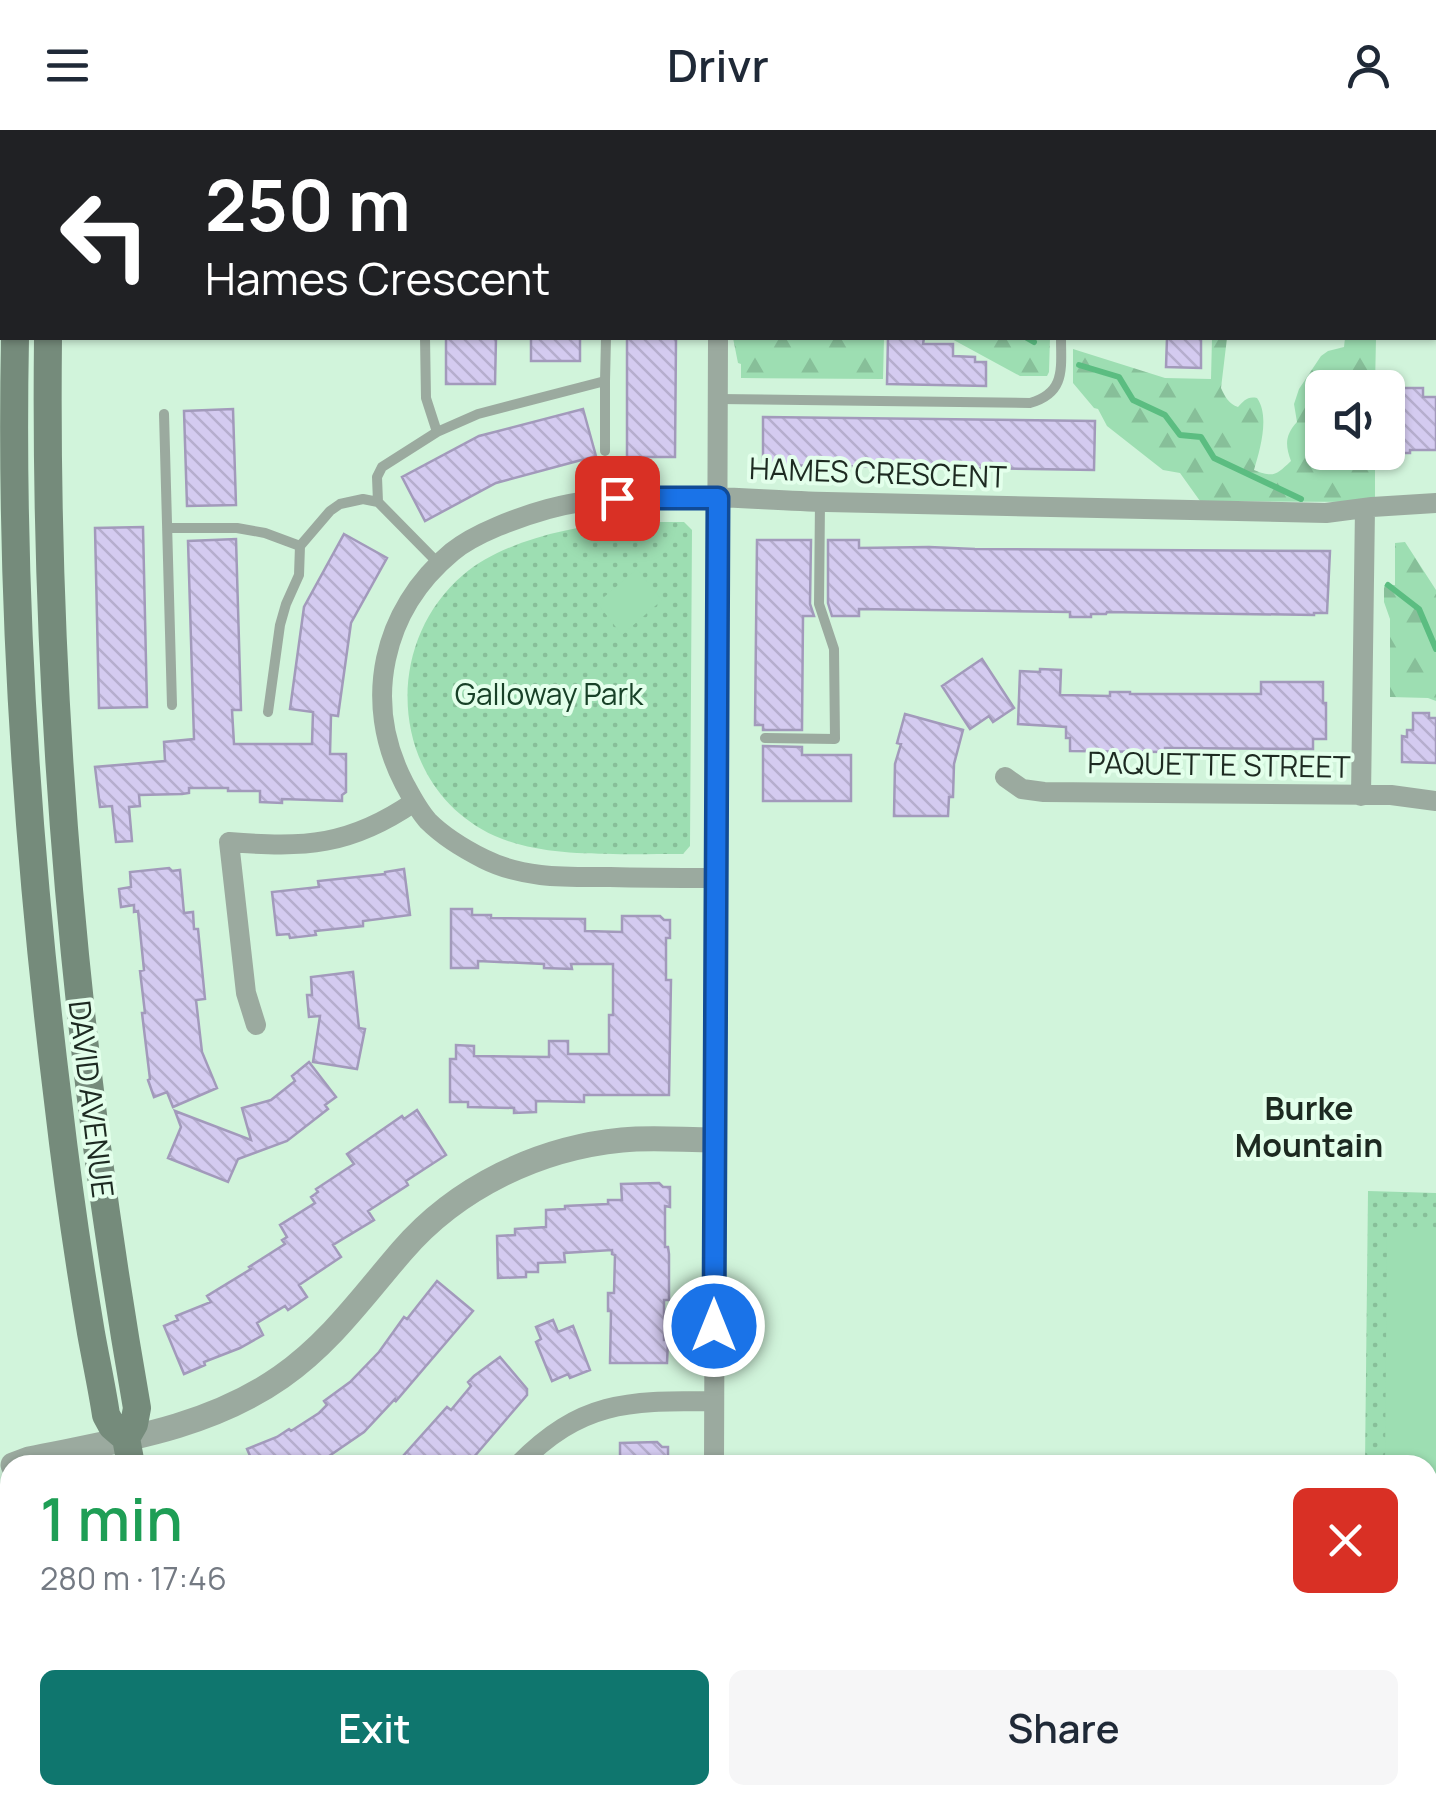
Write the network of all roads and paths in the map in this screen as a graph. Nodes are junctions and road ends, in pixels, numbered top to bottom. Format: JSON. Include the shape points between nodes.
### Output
{"nodes":[{"id":1,"x":14,"y":340,"type":"edge"},
{"id":2,"x":48,"y":340,"type":"edge"},
{"id":3,"x":425,"y":340,"type":"edge"},
{"id":4,"x":606,"y":340,"type":"edge"},
{"id":5,"x":718,"y":340,"type":"edge"},
{"id":6,"x":1062,"y":340,"type":"edge"},
{"id":7,"x":7,"y":377,"type":"edge"},
{"id":8,"x":605,"y":381,"type":"junction"},
{"id":9,"x":719,"y":399,"type":"junction"},
{"id":10,"x":164,"y":414,"type":"dead end"},
{"id":11,"x":437,"y":432,"type":"junction"},
{"id":12,"x":606,"y":452,"type":"dead end"},
{"id":13,"x":718,"y":498,"type":"junction"},
{"id":14,"x":378,"y":502,"type":"junction"},
{"id":15,"x":820,"y":502,"type":"junction"},
{"id":16,"x":1436,"y":503,"type":"edge"},
{"id":17,"x":1365,"y":508,"type":"junction"},
{"id":18,"x":168,"y":528,"type":"junction"},
{"id":19,"x":300,"y":546,"type":"junction"},
{"id":20,"x":440,"y":565,"type":"junction"},
{"id":21,"x":172,"y":705,"type":"dead end"},
{"id":22,"x":268,"y":712,"type":"dead end"},
{"id":23,"x":765,"y":738,"type":"dead end"},
{"id":24,"x":1005,"y":777,"type":"dead end"},
{"id":25,"x":1361,"y":796,"type":"junction"},
{"id":26,"x":1436,"y":801,"type":"edge"},
{"id":27,"x":414,"y":802,"type":"junction"},
{"id":28,"x":716,"y":878,"type":"junction"},
{"id":29,"x":256,"y":1025,"type":"dead end"},
{"id":30,"x":714,"y":1140,"type":"junction"},
{"id":31,"x":714,"y":1400,"type":"junction"},
{"id":32,"x":128,"y":1452,"type":"edge"},
{"id":33,"x":86,"y":1455,"type":"edge"},
{"id":34,"x":529,"y":1455,"type":"edge"},
{"id":35,"x":714,"y":1455,"type":"edge"}],
"edges":[{"from":1,"to":7,"type":"main road","name":"DAVID AVENUE"},
{"from":2,"to":32,"type":"main road","name":"DAVID AVENUE","via":[[48,512],[63,818],[96,1141],[137,1408]]},
{"from":3,"to":11,"type":"lane","via":[[426,398]]},
{"from":4,"to":8,"type":"lane"},
{"from":5,"to":9,"type":"street"},
{"from":6,"to":9,"type":"lane","via":[[1058,384],[1030,403]]},
{"from":7,"to":32,"type":"main road","name":"DAVID AVENUE","via":[[28,784],[51,1044],[106,1416]]},
{"from":8,"to":11,"type":"lane","via":[[478,414]]},
{"from":8,"to":12,"type":"lane"},
{"from":9,"to":13,"type":"street"},
{"from":10,"to":18,"type":"lane"},
{"from":11,"to":14,"type":"lane","via":[[382,467]]},
{"from":13,"to":15,"type":"street","name":"HAMES CRESCENT"},
{"from":13,"to":20,"type":"street","name":"HAMES CRESCENT","via":[[617,498],[548,509],[466,543]]},
{"from":13,"to":28,"type":"street"},
{"from":14,"to":19,"type":"lane","via":[[340,504]]},
{"from":14,"to":20,"type":"lane"},
{"from":15,"to":17,"type":"street","name":"HAMES CRESCENT","via":[[1326,513]]},
{"from":15,"to":23,"type":"lane","via":[[819,604],[834,649],[834,739]]},
{"from":16,"to":17,"type":"street","name":"HAMES CRESCENT"},
{"from":17,"to":25,"type":"street"},
{"from":18,"to":19,"type":"lane","via":[[237,528]]},
{"from":18,"to":21,"type":"lane"},
{"from":19,"to":22,"type":"lane"},
{"from":20,"to":27,"type":"street","name":"HAMES CRESCENT","via":[[420,583],[397,623],[382,682],[387,745]]},
{"from":24,"to":25,"type":"street","name":"PAQUETTE STREET","via":[[1022,789],[1044,792]]},
{"from":25,"to":26,"type":"street","name":"PAQUETTE STREET"},
{"from":27,"to":28,"type":"street","name":"HAMES CRESCENT","via":[[456,844],[520,872]]},
{"from":27,"to":29,"type":"street","via":[[340,839],[229,842],[246,993]]},
{"from":28,"to":30,"type":"street"},
{"from":30,"to":31,"type":"street"},
{"from":30,"to":32,"type":"street","via":[[596,1143],[509,1171],[432,1221],[325,1341],[284,1375]]},
{"from":31,"to":34,"type":"street","via":[[594,1411]]},
{"from":31,"to":35,"type":"street"},
{"from":32,"to":33,"type":"street"}]}
